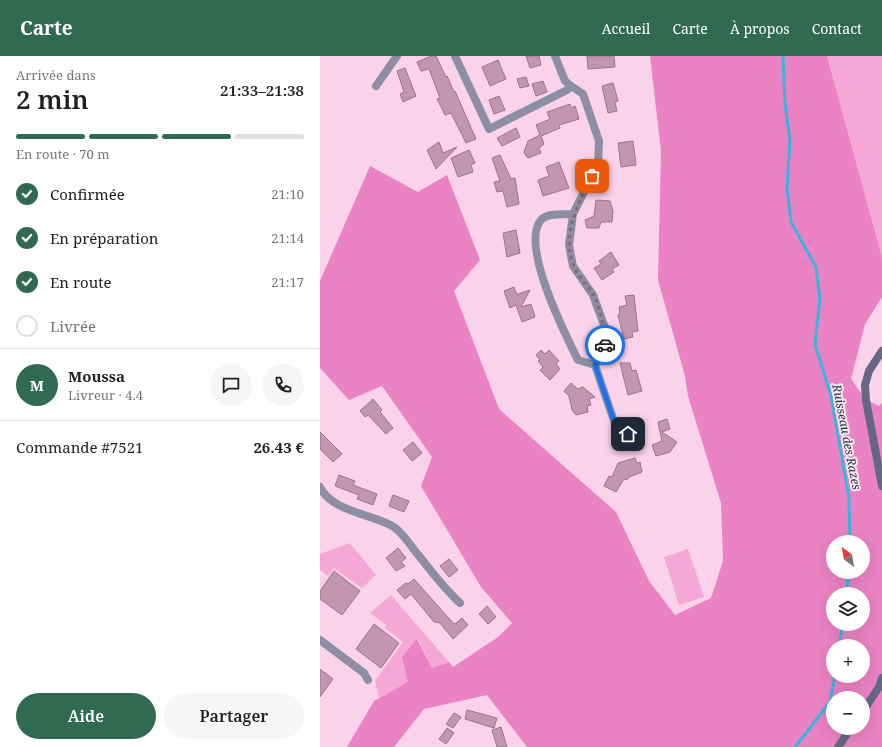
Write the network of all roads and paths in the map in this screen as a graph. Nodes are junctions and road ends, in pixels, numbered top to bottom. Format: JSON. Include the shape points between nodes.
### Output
{"nodes":[{"id":1,"x":397,"y":56,"type":"edge"},
{"id":2,"x":455,"y":56,"type":"edge"},
{"id":3,"x":556,"y":56,"type":"edge"},
{"id":4,"x":376,"y":86,"type":"dead end"},
{"id":5,"x":571,"y":86,"type":"junction"},
{"id":6,"x":573,"y":214,"type":"junction"},
{"id":7,"x":882,"y":351,"type":"edge"},
{"id":8,"x":595,"y":365,"type":"junction"},
{"id":9,"x":628,"y":434,"type":"dead end"},
{"id":10,"x":882,"y":486,"type":"edge"},
{"id":11,"x":320,"y":487,"type":"edge"},
{"id":12,"x":460,"y":603,"type":"dead end"},
{"id":13,"x":320,"y":640,"type":"edge"},
{"id":14,"x":882,"y":678,"type":"edge"},
{"id":15,"x":368,"y":680,"type":"dead end"},
{"id":16,"x":870,"y":700,"type":"edge"},
{"id":17,"x":846,"y":735,"type":"edge"},
{"id":18,"x":838,"y":747,"type":"edge"}],
"edges":[{"from":1,"to":4,"type":"street"},
{"from":2,"to":5,"type":"street","via":[[489,129]]},
{"from":3,"to":5,"type":"street","via":[[564,81]]},
{"from":5,"to":6,"type":"street","via":[[583,94],[599,141],[598,164]]},
{"from":6,"to":8,"type":"street","via":[[569,245],[573,266],[593,295],[604,325],[606,353]]},
{"from":6,"to":8,"type":"street","via":[[550,215],[542,219],[535,231],[540,266],[552,305],[578,360]]},
{"from":7,"to":10,"type":"street","via":[[869,371],[865,385]]},
{"from":8,"to":9,"type":"street","via":[[615,424]]},
{"from":11,"to":12,"type":"street","via":[[322,492],[340,506],[402,533],[441,584]]},
{"from":13,"to":15,"type":"street","via":[[364,673]]},
{"from":14,"to":16,"type":"street"},
{"from":17,"to":18,"type":"street"}]}
